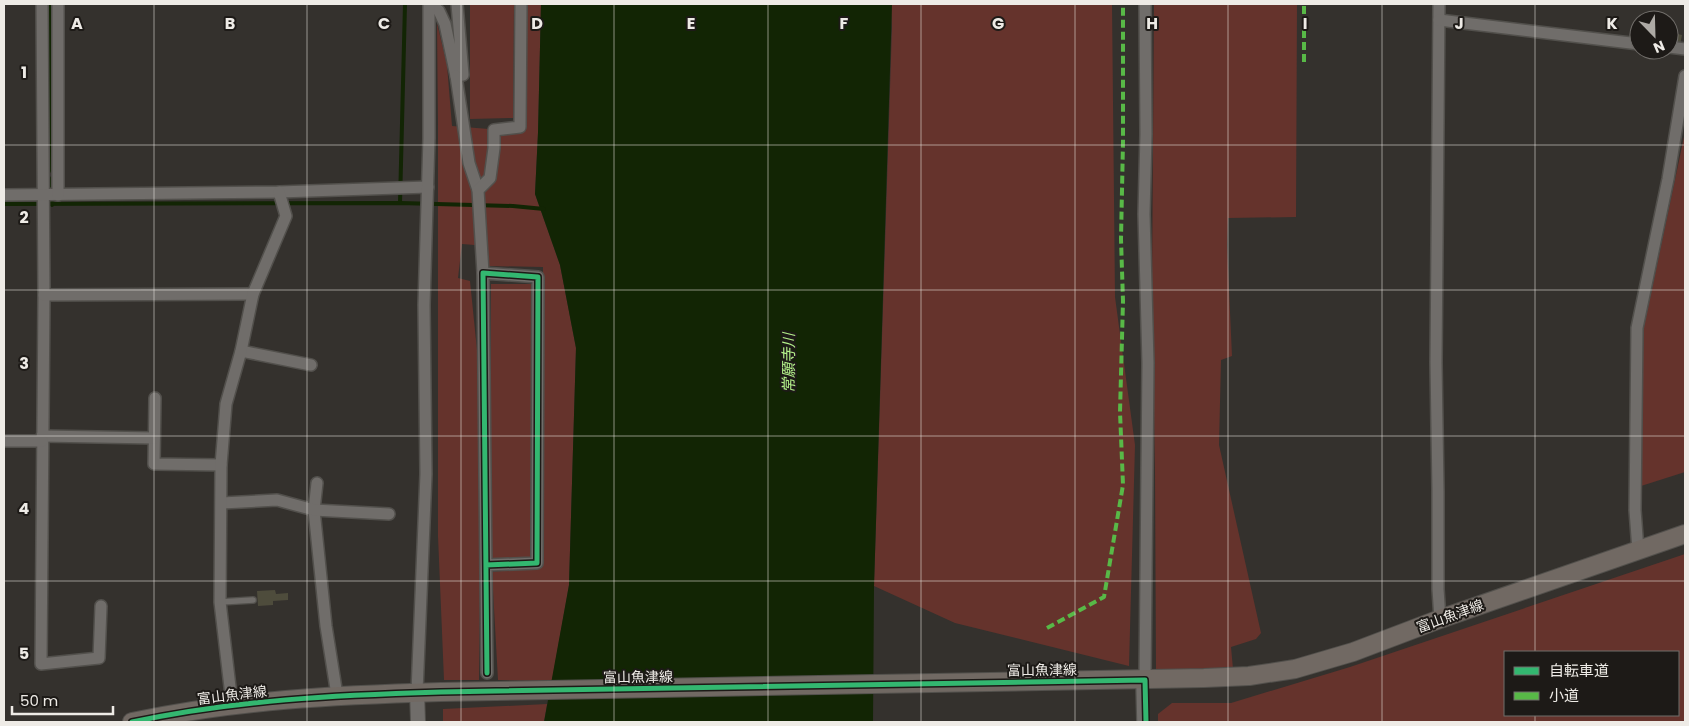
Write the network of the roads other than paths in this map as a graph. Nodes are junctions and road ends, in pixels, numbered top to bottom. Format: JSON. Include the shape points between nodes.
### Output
{"nodes":[{"id":1,"x":42,"y":4,"type":"edge"},
{"id":2,"x":58,"y":4,"type":"edge"},
{"id":3,"x":430,"y":4,"type":"edge"},
{"id":4,"x":457,"y":4,"type":"edge"},
{"id":5,"x":521,"y":4,"type":"edge"},
{"id":6,"x":1145,"y":4,"type":"edge"},
{"id":7,"x":1439,"y":4,"type":"edge"},
{"id":8,"x":1439,"y":20,"type":"junction"},
{"id":9,"x":1629,"y":43,"type":"edge"},
{"id":10,"x":456,"y":76,"type":"junction"},
{"id":11,"x":1685,"y":76,"type":"edge"},
{"id":12,"x":428,"y":186,"type":"junction"},
{"id":13,"x":478,"y":190,"type":"junction"},
{"id":14,"x":279,"y":192,"type":"junction"},
{"id":15,"x":4,"y":195,"type":"edge"},
{"id":16,"x":58,"y":195,"type":"junction"},
{"id":17,"x":42,"y":196,"type":"junction"},
{"id":18,"x":483,"y":273,"type":"junction"},
{"id":19,"x":253,"y":294,"type":"junction"},
{"id":20,"x":44,"y":295,"type":"junction"},
{"id":21,"x":241,"y":350,"type":"junction"},
{"id":22,"x":311,"y":365,"type":"dead end"},
{"id":23,"x":155,"y":398,"type":"dead end"},
{"id":24,"x":154,"y":438,"type":"junction"},
{"id":25,"x":42,"y":439,"type":"junction"},
{"id":26,"x":4,"y":441,"type":"edge"},
{"id":27,"x":221,"y":465,"type":"junction"},
{"id":28,"x":317,"y":483,"type":"dead end"},
{"id":29,"x":222,"y":503,"type":"junction"},
{"id":30,"x":314,"y":510,"type":"junction"},
{"id":31,"x":389,"y":514,"type":"dead end"},
{"id":32,"x":1685,"y":534,"type":"edge"},
{"id":33,"x":1638,"y":550,"type":"junction"},
{"id":34,"x":486,"y":565,"type":"junction"},
{"id":35,"x":254,"y":600,"type":"dead end"},
{"id":36,"x":220,"y":602,"type":"junction"},
{"id":37,"x":101,"y":606,"type":"dead end"},
{"id":38,"x":1440,"y":619,"type":"junction"},
{"id":39,"x":488,"y":673,"type":"dead end"},
{"id":40,"x":1139,"y":680,"type":"junction"},
{"id":41,"x":417,"y":692,"type":"junction"},
{"id":42,"x":337,"y":695,"type":"junction"},
{"id":43,"x":232,"y":704,"type":"junction"},
{"id":44,"x":132,"y":722,"type":"edge"},
{"id":45,"x":418,"y":722,"type":"edge"},
{"id":46,"x":1140,"y":722,"type":"edge"}],
"edges":[{"from":1,"to":17,"type":"street"},
{"from":2,"to":16,"type":"street"},
{"from":3,"to":10,"type":"street","via":[[445,24]]},
{"from":3,"to":12,"type":"street"},
{"from":4,"to":10,"type":"street","via":[[463,74]]},
{"from":5,"to":13,"type":"street","via":[[520,127],[494,130],[490,178]]},
{"from":6,"to":40,"type":"street","via":[[1144,214],[1148,363]]},
{"from":7,"to":8,"type":"street"},
{"from":8,"to":9,"type":"street"},
{"from":8,"to":38,"type":"street","via":[[1436,364]]},
{"from":10,"to":13,"type":"street","via":[[469,163]]},
{"from":11,"to":33,"type":"street","via":[[1668,179],[1637,328],[1635,510]]},
{"from":12,"to":14,"type":"street"},
{"from":12,"to":41,"type":"street","via":[[424,304],[426,474]]},
{"from":13,"to":18,"type":"street"},
{"from":14,"to":16,"type":"street"},
{"from":14,"to":19,"type":"street","via":[[286,216]]},
{"from":15,"to":17,"type":"street"},
{"from":16,"to":17,"type":"street"},
{"from":17,"to":20,"type":"street"},
{"from":18,"to":34,"type":"street"},
{"from":18,"to":34,"type":"street","via":[[538,277],[537,563]]},
{"from":19,"to":20,"type":"street"},
{"from":19,"to":21,"type":"street"},
{"from":20,"to":25,"type":"street"},
{"from":21,"to":22,"type":"street"},
{"from":21,"to":27,"type":"street","via":[[226,404]]},
{"from":23,"to":24,"type":"street"},
{"from":24,"to":25,"type":"street"},
{"from":24,"to":27,"type":"street","via":[[154,464]]},
{"from":25,"to":26,"type":"street"},
{"from":25,"to":37,"type":"street","via":[[40,664],[99,658]]},
{"from":27,"to":29,"type":"street"},
{"from":28,"to":30,"type":"street"},
{"from":29,"to":30,"type":"street","via":[[277,500]]},
{"from":29,"to":36,"type":"street"},
{"from":30,"to":31,"type":"street"},
{"from":30,"to":42,"type":"street"},
{"from":32,"to":33,"type":"main road","name":"富山魚津線"},
{"from":33,"to":38,"type":"main road","name":"富山魚津線"},
{"from":34,"to":39,"type":"street"},
{"from":35,"to":36,"type":"lane"},
{"from":36,"to":43,"type":"street"},
{"from":38,"to":40,"type":"main road","name":"富山魚津線","via":[[1353,652],[1295,669],[1249,676]]},
{"from":40,"to":41,"type":"main road","name":"富山魚津線"},
{"from":40,"to":46,"type":"lane"},
{"from":41,"to":42,"type":"main road","name":"富山魚津線"},
{"from":41,"to":45,"type":"street"},
{"from":42,"to":43,"type":"main road","name":"富山魚津線"},
{"from":43,"to":44,"type":"main road","name":"富山魚津線"}]}
